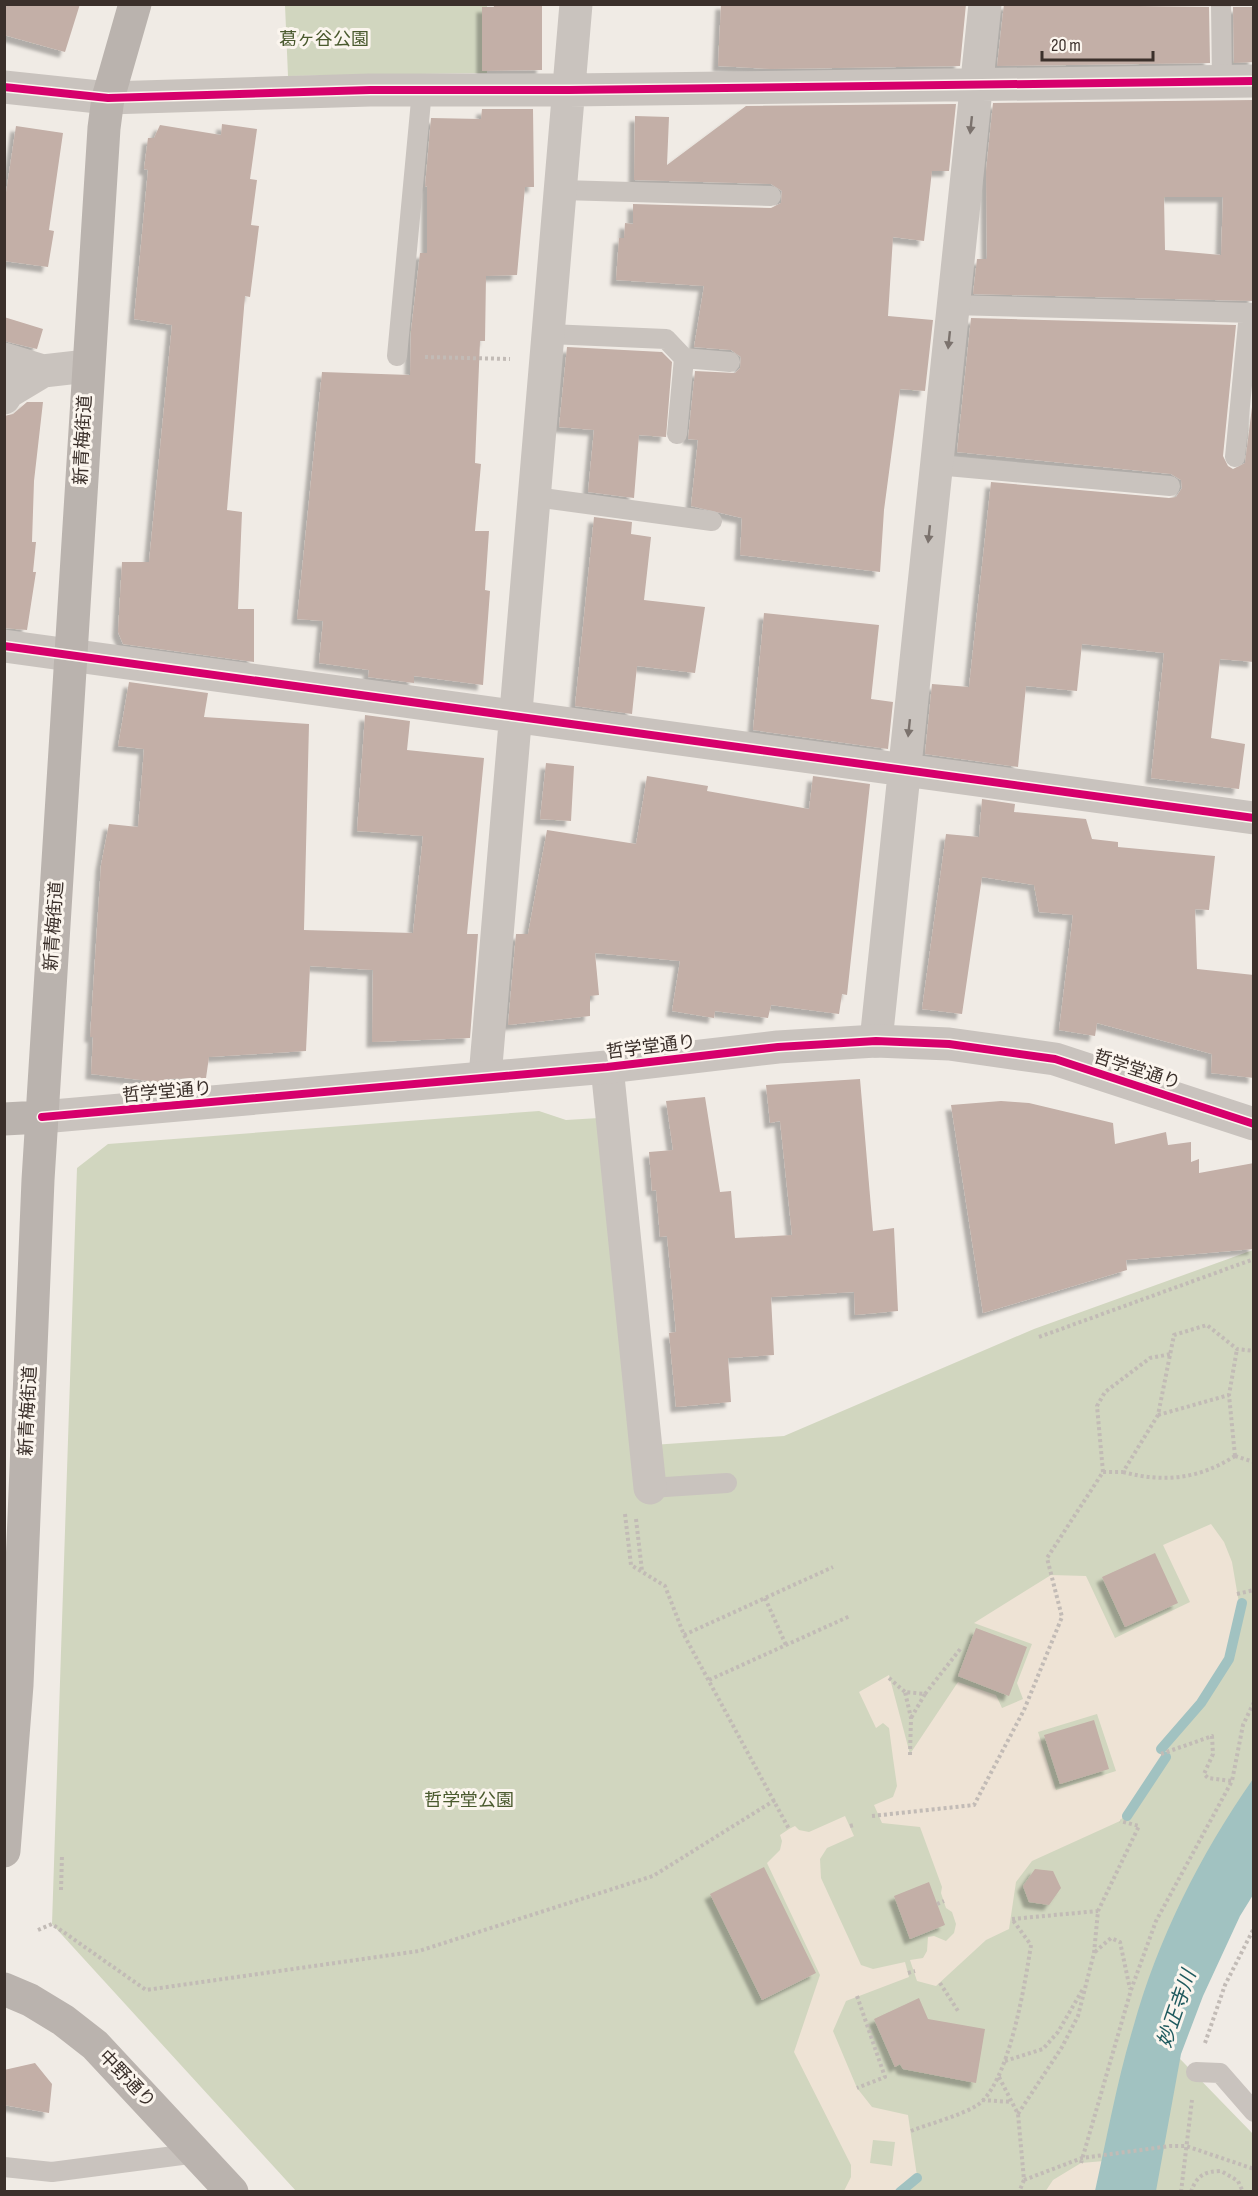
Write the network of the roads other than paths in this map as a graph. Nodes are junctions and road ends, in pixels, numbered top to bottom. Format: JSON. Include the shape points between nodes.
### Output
{"nodes":[{"id":1,"x":135,"y":4,"type":"edge"},
{"id":2,"x":576,"y":4,"type":"edge"},
{"id":3,"x":985,"y":4,"type":"edge"},
{"id":4,"x":1221,"y":4,"type":"edge"},
{"id":5,"x":1254,"y":81,"type":"edge"},
{"id":6,"x":1221,"y":82,"type":"junction"},
{"id":7,"x":976,"y":85,"type":"junction"},
{"id":8,"x":4,"y":87,"type":"edge"},
{"id":9,"x":422,"y":90,"type":"junction"},
{"id":10,"x":569,"y":90,"type":"junction"},
{"id":11,"x":108,"y":98,"type":"junction"},
{"id":12,"x":561,"y":190,"type":"junction"},
{"id":13,"x":771,"y":196,"type":"dead end"},
{"id":14,"x":952,"y":305,"type":"junction"},
{"id":15,"x":1251,"y":313,"type":"edge"},
{"id":16,"x":548,"y":347,"type":"junction"},
{"id":17,"x":397,"y":356,"type":"road end"},
{"id":18,"x":684,"y":358,"type":"junction"},
{"id":19,"x":4,"y":359,"type":"edge"},
{"id":20,"x":730,"y":362,"type":"dead end"},
{"id":21,"x":87,"y":366,"type":"junction"},
{"id":22,"x":44,"y":371,"type":"junction"},
{"id":23,"x":4,"y":398,"type":"edge"},
{"id":24,"x":677,"y":434,"type":"dead end"},
{"id":25,"x":1235,"y":457,"type":"dead end"},
{"id":26,"x":936,"y":465,"type":"junction"},
{"id":27,"x":1170,"y":486,"type":"dead end"},
{"id":28,"x":535,"y":497,"type":"junction"},
{"id":29,"x":712,"y":521,"type":"dead end"},
{"id":30,"x":4,"y":646,"type":"edge"},
{"id":31,"x":71,"y":656,"type":"junction"},
{"id":32,"x":517,"y":716,"type":"junction"},
{"id":33,"x":904,"y":769,"type":"junction"},
{"id":34,"x":1254,"y":818,"type":"edge"},
{"id":35,"x":876,"y":1041,"type":"junction"},
{"id":36,"x":607,"y":1067,"type":"junction"},
{"id":37,"x":485,"y":1077,"type":"junction"},
{"id":38,"x":42,"y":1117,"type":"junction"},
{"id":39,"x":4,"y":1119,"type":"edge"},
{"id":40,"x":1254,"y":1124,"type":"edge"},
{"id":41,"x":727,"y":1483,"type":"dead end"},
{"id":42,"x":650,"y":1488,"type":"joint"},
{"id":43,"x":10,"y":1741,"type":"edge"},
{"id":44,"x":4,"y":1851,"type":"edge"},
{"id":45,"x":4,"y":1989,"type":"edge"},
{"id":46,"x":1196,"y":2072,"type":"road end"},
{"id":47,"x":1254,"y":2112,"type":"edge"},
{"id":48,"x":197,"y":2153,"type":"junction"},
{"id":49,"x":4,"y":2167,"type":"edge"},
{"id":50,"x":232,"y":2192,"type":"edge"}],
"edges":[{"from":1,"to":11,"type":"main road","name":"新青梅街道"},
{"from":2,"to":10,"type":"street"},
{"from":3,"to":7,"type":"street"},
{"from":4,"to":6,"type":"lane"},
{"from":5,"to":6,"type":"street"},
{"from":6,"to":7,"type":"street"},
{"from":7,"to":10,"type":"street"},
{"from":7,"to":14,"type":"street","one_way":true},
{"from":8,"to":11,"type":"street"},
{"from":9,"to":10,"type":"street"},
{"from":9,"to":11,"type":"street"},
{"from":9,"to":17,"type":"lane"},
{"from":10,"to":12,"type":"street"},
{"from":11,"to":21,"type":"main road","name":"新青梅街道"},
{"from":12,"to":13,"type":"lane"},
{"from":12,"to":16,"type":"street"},
{"from":14,"to":15,"type":"lane"},
{"from":14,"to":26,"type":"street","one_way":true},
{"from":15,"to":25,"type":"lane"},
{"from":16,"to":18,"type":"lane","via":[[666,339]]},
{"from":16,"to":28,"type":"street"},
{"from":18,"to":20,"type":"lane"},
{"from":18,"to":24,"type":"lane"},
{"from":19,"to":22,"type":"street"},
{"from":21,"to":22,"type":"street"},
{"from":21,"to":31,"type":"main road","name":"新青梅街道"},
{"from":22,"to":23,"type":"street"},
{"from":26,"to":27,"type":"lane"},
{"from":26,"to":33,"type":"street","one_way":true},
{"from":28,"to":29,"type":"lane"},
{"from":28,"to":32,"type":"street"},
{"from":30,"to":31,"type":"street"},
{"from":31,"to":32,"type":"street"},
{"from":31,"to":38,"type":"main road","name":"新青梅街道"},
{"from":32,"to":33,"type":"street"},
{"from":32,"to":37,"type":"street"},
{"from":33,"to":34,"type":"street"},
{"from":33,"to":35,"type":"street"},
{"from":35,"to":36,"type":"street","name":"哲学堂通り","via":[[778,1047]]},
{"from":35,"to":40,"type":"street","name":"哲学堂通り","via":[[949,1044],[1056,1059]]},
{"from":36,"to":37,"type":"street","name":"哲学堂通り"},
{"from":36,"to":42,"type":"street"},
{"from":37,"to":38,"type":"street","name":"哲学堂通り"},
{"from":38,"to":39,"type":"main road"},
{"from":38,"to":43,"type":"main road","name":"新青梅街道"},
{"from":41,"to":42,"type":"lane"},
{"from":43,"to":44,"type":"main road","name":"新青梅街道"},
{"from":45,"to":48,"type":"main road","name":"中野通り","via":[[63,2020],[95,2045]]},
{"from":46,"to":47,"type":"lane","via":[[1220,2073]]},
{"from":48,"to":49,"type":"lane","via":[[52,2172]]},
{"from":48,"to":50,"type":"main road","name":"中野通り"}]}
